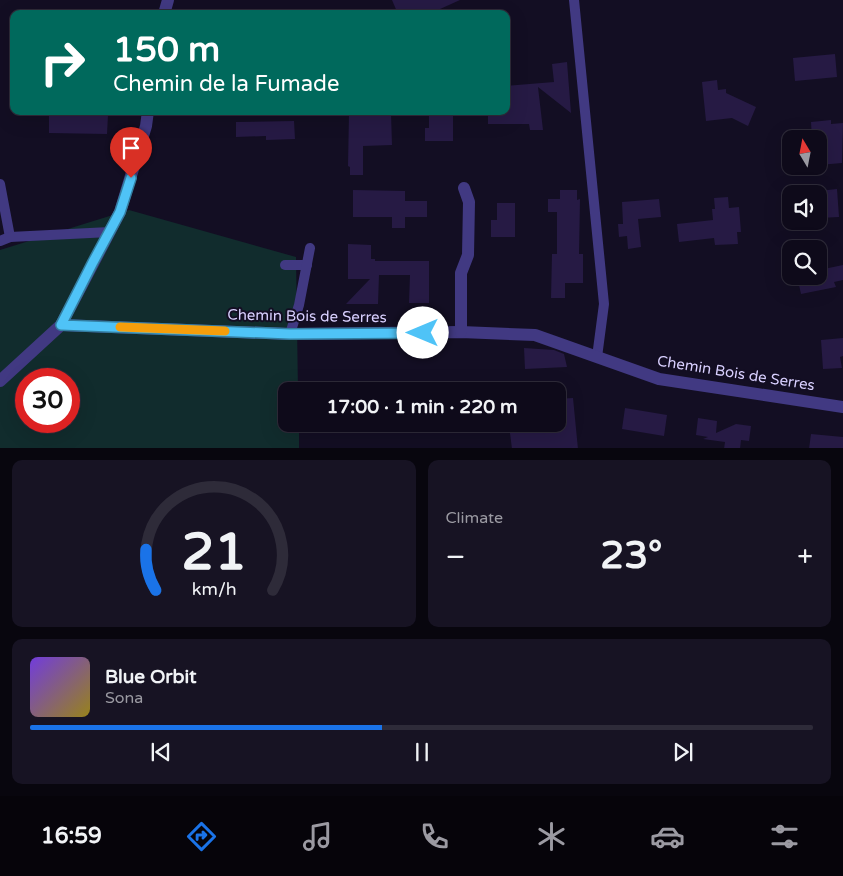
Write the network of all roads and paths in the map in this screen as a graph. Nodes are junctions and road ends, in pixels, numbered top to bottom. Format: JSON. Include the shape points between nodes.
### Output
{"nodes":[{"id":1,"x":574,"y":0,"type":"edge"},
{"id":2,"x":147,"y":115,"type":"edge"},
{"id":3,"x":0,"y":184,"type":"edge"},
{"id":4,"x":464,"y":188,"type":"dead end"},
{"id":5,"x":110,"y":232,"type":"junction"},
{"id":6,"x":10,"y":237,"type":"junction"},
{"id":7,"x":0,"y":241,"type":"edge"},
{"id":8,"x":310,"y":248,"type":"dead end"},
{"id":9,"x":285,"y":265,"type":"dead end"},
{"id":10,"x":307,"y":265,"type":"junction"},
{"id":11,"x":61,"y":325,"type":"junction"},
{"id":12,"x":461,"y":332,"type":"junction"},
{"id":13,"x":290,"y":334,"type":"junction"},
{"id":14,"x":597,"y":357,"type":"junction"},
{"id":15,"x":0,"y":381,"type":"edge"},
{"id":16,"x":843,"y":407,"type":"edge"}],
"edges":[{"from":1,"to":14,"type":"lane","via":[[604,304]]},
{"from":2,"to":5,"type":"street","via":[[120,212]]},
{"from":3,"to":6,"type":"lane"},
{"from":4,"to":12,"type":"street","via":[[470,202],[468,254],[461,273]]},
{"from":5,"to":6,"type":"lane"},
{"from":5,"to":11,"type":"street"},
{"from":6,"to":7,"type":"lane"},
{"from":8,"to":10,"type":"lane"},
{"from":9,"to":10,"type":"lane"},
{"from":10,"to":13,"type":"lane"},
{"from":11,"to":13,"type":"street","name":"Chemin Bois de Serres"},
{"from":11,"to":15,"type":"street"},
{"from":12,"to":13,"type":"street","name":"Chemin Bois de Serres"},
{"from":12,"to":14,"type":"street","name":"Chemin Bois de Serres","via":[[534,335]]},
{"from":14,"to":16,"type":"street","name":"Chemin Bois de Serres","via":[[659,379]]}]}
